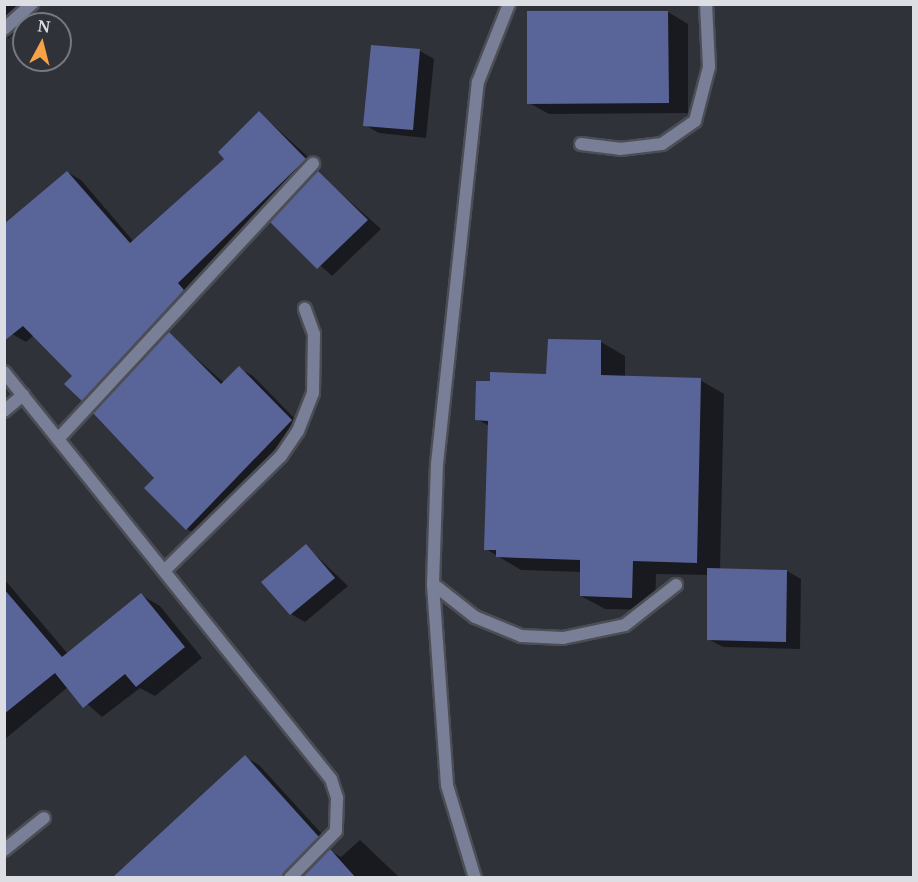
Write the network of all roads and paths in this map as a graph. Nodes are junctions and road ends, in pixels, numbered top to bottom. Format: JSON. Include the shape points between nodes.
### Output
{"nodes":[{"id":1,"x":32,"y":4,"type":"edge"},
{"id":2,"x":509,"y":4,"type":"edge"},
{"id":3,"x":706,"y":4,"type":"edge"},
{"id":4,"x":4,"y":29,"type":"edge"},
{"id":5,"x":581,"y":144,"type":"dead end"},
{"id":6,"x":313,"y":164,"type":"dead end"},
{"id":7,"x":305,"y":309,"type":"dead end"},
{"id":8,"x":4,"y":372,"type":"edge"},
{"id":9,"x":23,"y":394,"type":"junction"},
{"id":10,"x":4,"y":411,"type":"edge"},
{"id":11,"x":59,"y":438,"type":"junction"},
{"id":12,"x":165,"y":570,"type":"junction"},
{"id":13,"x":433,"y":585,"type":"junction"},
{"id":14,"x":676,"y":585,"type":"dead end"},
{"id":15,"x":44,"y":818,"type":"dead end"},
{"id":16,"x":4,"y":850,"type":"edge"},
{"id":17,"x":290,"y":878,"type":"edge"},
{"id":18,"x":475,"y":878,"type":"edge"}],
"edges":[{"from":1,"to":4,"type":"street"},
{"from":2,"to":13,"type":"street","via":[[478,82],[437,464]]},
{"from":3,"to":5,"type":"street","via":[[709,67],[696,121],[663,144],[620,149]]},
{"from":6,"to":11,"type":"street"},
{"from":7,"to":12,"type":"street","via":[[314,334],[313,393],[298,431],[280,456]]},
{"from":8,"to":9,"type":"street"},
{"from":9,"to":10,"type":"street"},
{"from":9,"to":11,"type":"street"},
{"from":11,"to":12,"type":"street"},
{"from":12,"to":17,"type":"street","via":[[331,779],[337,798],[336,831]]},
{"from":13,"to":14,"type":"street","via":[[475,617],[521,636],[563,638],[625,626]]},
{"from":13,"to":18,"type":"street","via":[[447,785]]},
{"from":15,"to":16,"type":"street"}]}
